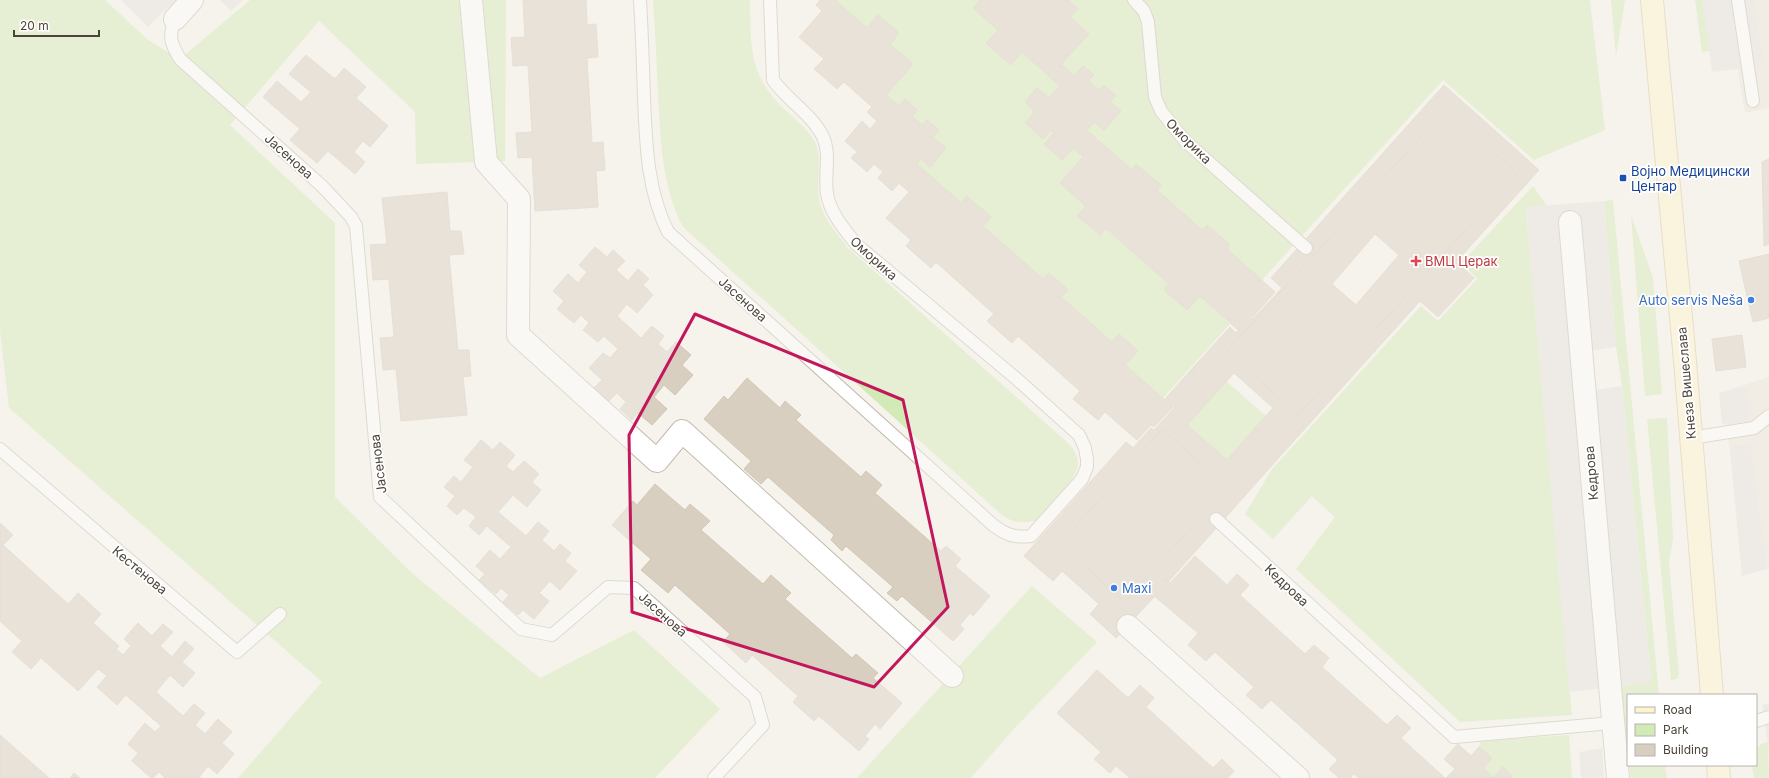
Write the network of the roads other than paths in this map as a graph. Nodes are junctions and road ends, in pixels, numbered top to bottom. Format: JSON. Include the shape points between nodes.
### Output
{"nodes":[{"id":1,"x":192,"y":0,"type":"edge"},
{"id":2,"x":471,"y":0,"type":"edge"},
{"id":3,"x":640,"y":0,"type":"edge"},
{"id":4,"x":770,"y":0,"type":"edge"},
{"id":5,"x":1134,"y":0,"type":"edge"},
{"id":6,"x":1652,"y":0,"type":"edge"},
{"id":7,"x":1738,"y":0,"type":"edge"},
{"id":8,"x":175,"y":19,"type":"joint"},
{"id":9,"x":1753,"y":101,"type":"dead end"},
{"id":10,"x":1570,"y":222,"type":"dead end"},
{"id":11,"x":1306,"y":248,"type":"dead end"},
{"id":12,"x":1769,"y":416,"type":"edge"},
{"id":13,"x":1079,"y":435,"type":"joint"},
{"id":14,"x":1691,"y":438,"type":"junction"},
{"id":15,"x":0,"y":449,"type":"edge"},
{"id":16,"x":1216,"y":519,"type":"dead end"},
{"id":17,"x":280,"y":614,"type":"dead end"},
{"id":18,"x":1128,"y":626,"type":"dead end"},
{"id":19,"x":952,"y":676,"type":"dead end"},
{"id":20,"x":1712,"y":694,"type":"edge"},
{"id":21,"x":1769,"y":717,"type":"edge"},
{"id":22,"x":1757,"y":721,"type":"edge"},
{"id":23,"x":1612,"y":723,"type":"junction"},
{"id":24,"x":1718,"y":766,"type":"edge"},
{"id":25,"x":714,"y":778,"type":"edge"},
{"id":26,"x":1298,"y":778,"type":"edge"},
{"id":27,"x":1618,"y":778,"type":"edge"},
{"id":28,"x":1719,"y":778,"type":"edge"}],
"edges":[{"from":1,"to":8,"type":"street"},
{"from":2,"to":19,"type":"street","via":[[486,162],[519,199],[518,334],[657,461],[682,431]]},
{"from":3,"to":13,"type":"lane","name":"Јасенова","via":[[646,150],[652,189],[668,232],[993,525],[1008,535],[1019,538],[1031,536],[1082,479],[1087,459]]},
{"from":4,"to":13,"type":"lane","name":"Оморика","via":[[773,80],[822,135],[827,150],[827,196],[837,218],[856,244]]},
{"from":5,"to":11,"type":"lane","name":"Оморика","via":[[1144,11],[1148,22],[1156,97],[1168,123]]},
{"from":6,"to":14,"type":"main road","name":"Кнеза Вишеслава"},
{"from":7,"to":9,"type":"lane"},
{"from":8,"to":25,"type":"lane","name":"Јасенова","via":[[171,33],[172,44],[180,59],[322,186],[351,217],[356,226],[380,497],[521,628],[552,635],[608,587],[634,588],[755,697],[763,725]]},
{"from":10,"to":23,"type":"street","name":"Кедрова"},
{"from":12,"to":14,"type":"lane","via":[[1754,428]]},
{"from":14,"to":20,"type":"main road","name":"Кнеза Вишеслава"},
{"from":15,"to":17,"type":"lane","name":"Кестенова","via":[[237,652]]},
{"from":16,"to":23,"type":"lane","name":"Кедрова","via":[[1454,738]]},
{"from":18,"to":26,"type":"street"},
{"from":21,"to":22,"type":"lane"},
{"from":23,"to":27,"type":"street","name":"Кедрова"},
{"from":24,"to":28,"type":"main road"}]}
